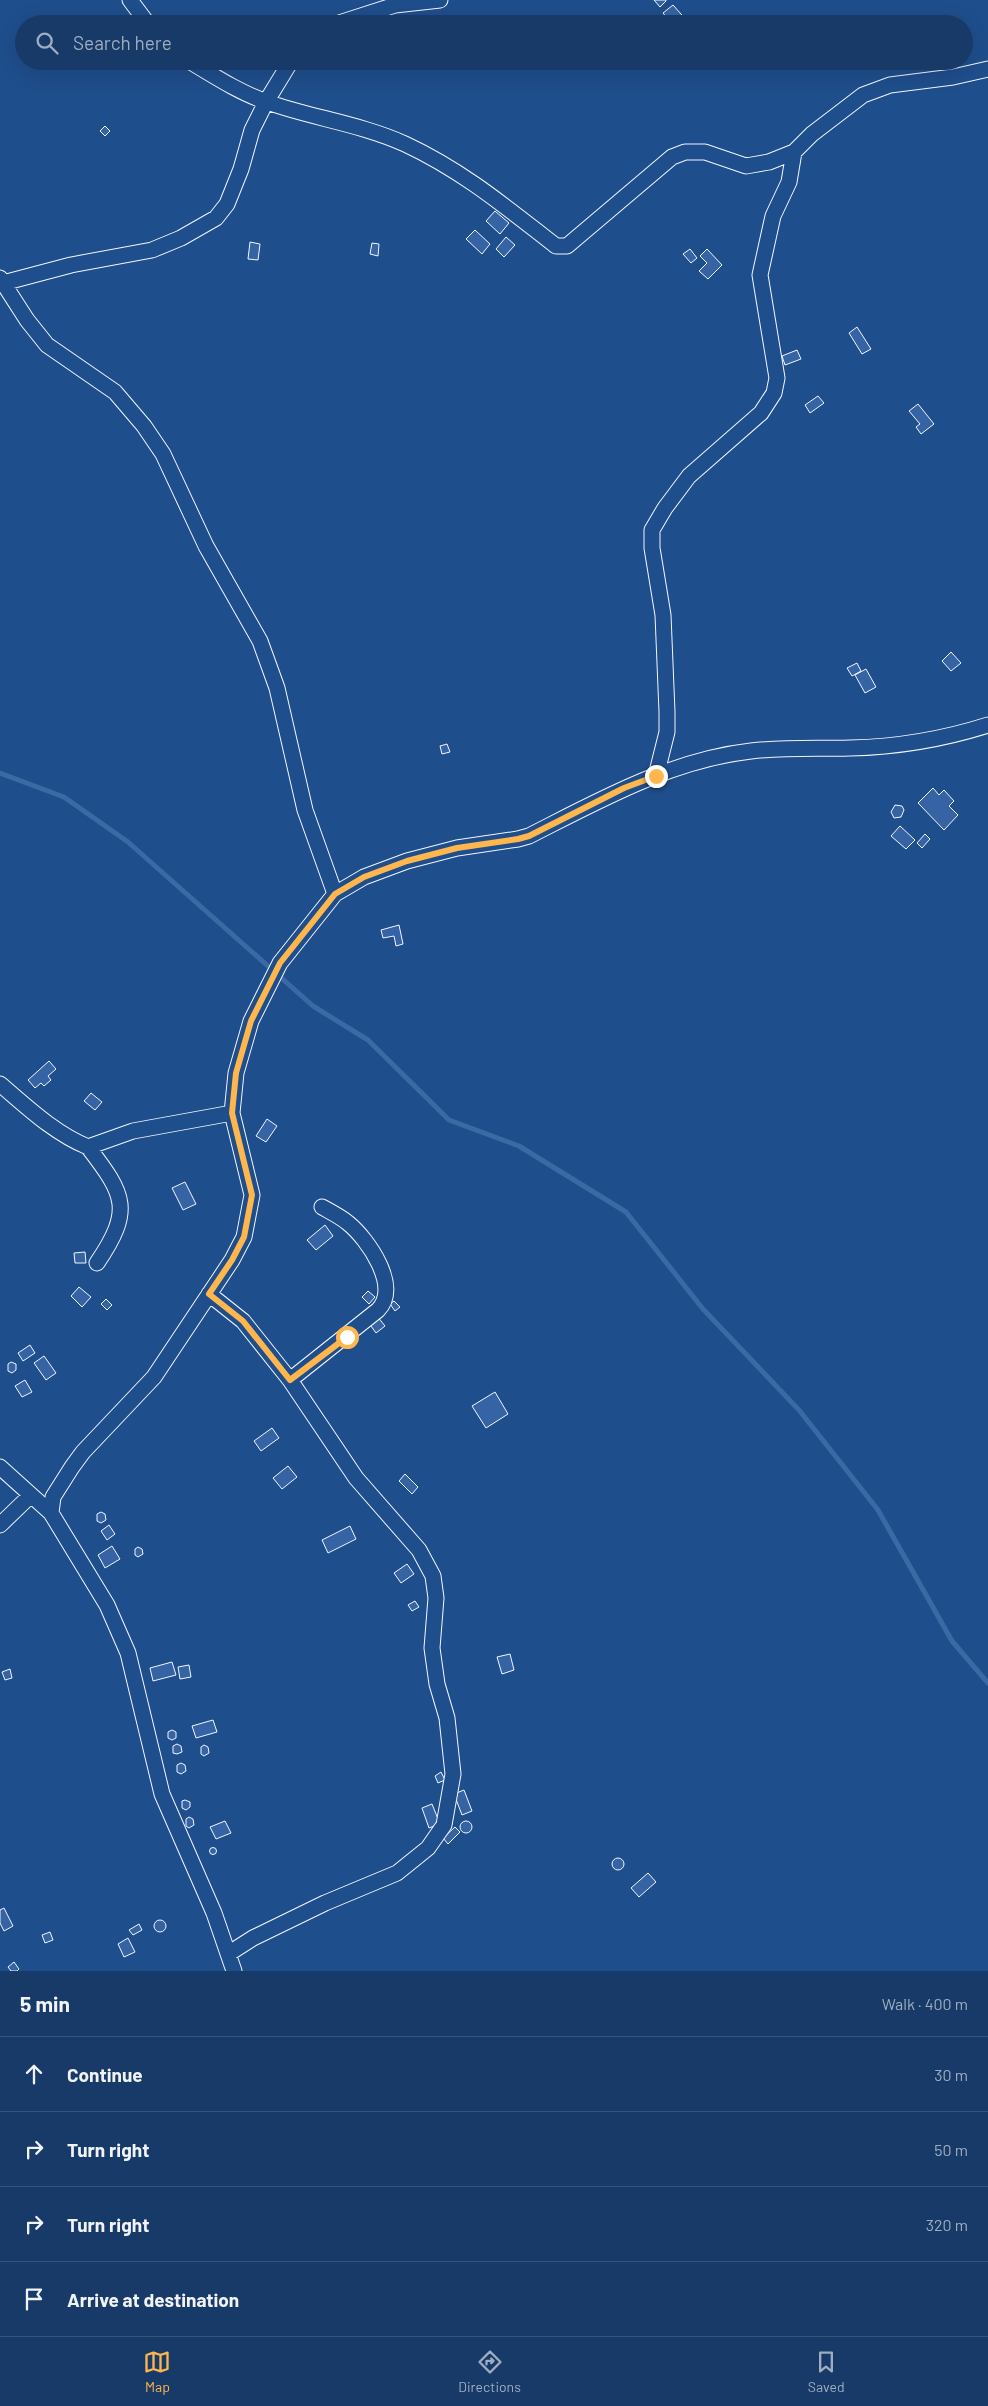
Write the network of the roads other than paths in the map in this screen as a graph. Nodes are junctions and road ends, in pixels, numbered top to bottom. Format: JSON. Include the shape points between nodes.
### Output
{"nodes":[{"id":1,"x":130,"y":0,"type":"edge"},
{"id":2,"x":440,"y":0,"type":"edge"},
{"id":3,"x":141,"y":15,"type":"edge"},
{"id":4,"x":364,"y":15,"type":"edge"},
{"id":5,"x":988,"y":69,"type":"edge"},
{"id":6,"x":204,"y":70,"type":"edge"},
{"id":7,"x":286,"y":70,"type":"edge"},
{"id":8,"x":266,"y":102,"type":"junction"},
{"id":9,"x":794,"y":152,"type":"junction"},
{"id":10,"x":2,"y":281,"type":"edge"},
{"id":11,"x":988,"y":725,"type":"edge"},
{"id":12,"x":656,"y":776,"type":"junction"},
{"id":13,"x":335,"y":894,"type":"junction"},
{"id":14,"x":2,"y":1089,"type":"edge"},
{"id":15,"x":232,"y":1113,"type":"junction"},
{"id":16,"x":88,"y":1147,"type":"junction"},
{"id":17,"x":322,"y":1207,"type":"dead end"},
{"id":18,"x":98,"y":1263,"type":"dead end"},
{"id":19,"x":209,"y":1294,"type":"junction"},
{"id":20,"x":290,"y":1380,"type":"junction"},
{"id":21,"x":0,"y":1467,"type":"edge"},
{"id":22,"x":30,"y":1496,"type":"junction"},
{"id":23,"x":50,"y":1513,"type":"junction"},
{"id":24,"x":0,"y":1525,"type":"edge"},
{"id":25,"x":228,"y":1954,"type":"junction"},
{"id":26,"x":234,"y":1971,"type":"edge"}],
"edges":[{"from":1,"to":3,"type":"street"},
{"from":2,"to":4,"type":"street","via":[[395,5]]},
{"from":5,"to":9,"type":"street","via":[[890,85],[863,94]]},
{"from":6,"to":8,"type":"street"},
{"from":7,"to":8,"type":"street"},
{"from":8,"to":9,"type":"street","via":[[339,120],[404,144],[491,194],[556,246],[567,246],[672,157],[685,152],[705,152],[746,166],[769,162]]},
{"from":8,"to":10,"type":"street","via":[[252,130],[227,204],[216,218],[152,250]]},
{"from":9,"to":12,"type":"street","via":[[789,182],[773,216],[760,274],[777,378],[774,393],[761,413],[689,476],[652,530],[663,615],[667,712],[667,732]]},
{"from":10,"to":13,"type":"street","via":[[26,320],[47,345],[114,392],[163,454],[206,546],[260,641],[276,688],[306,810]]},
{"from":11,"to":12,"type":"street","via":[[928,740],[718,756]]},
{"from":12,"to":13,"type":"street","via":[[624,788],[529,836],[457,848],[407,861],[364,877]]},
{"from":13,"to":15,"type":"street","via":[[280,963],[251,1021],[236,1073]]},
{"from":14,"to":16,"type":"street","via":[[75,1142]]},
{"from":15,"to":16,"type":"street","via":[[134,1131]]},
{"from":15,"to":19,"type":"street","via":[[252,1195],[244,1237]]},
{"from":16,"to":18,"type":"street","via":[[109,1176],[121,1202],[118,1229]]},
{"from":17,"to":20,"type":"street","via":[[348,1223],[361,1236],[377,1258],[387,1292],[378,1310]]},
{"from":19,"to":20,"type":"street","via":[[243,1321]]},
{"from":19,"to":23,"type":"street","via":[[154,1377],[83,1452],[53,1497]]},
{"from":20,"to":25,"type":"street","via":[[356,1478],[419,1550],[433,1576],[436,1598],[432,1648],[437,1684],[447,1718],[453,1774],[444,1825],[428,1848],[396,1874],[325,1903],[253,1938]]},
{"from":21,"to":22,"type":"street"},
{"from":22,"to":23,"type":"street"},
{"from":22,"to":24,"type":"street"},
{"from":23,"to":25,"type":"street","via":[[107,1605],[128,1653],[162,1794]]},
{"from":25,"to":26,"type":"street"}]}
